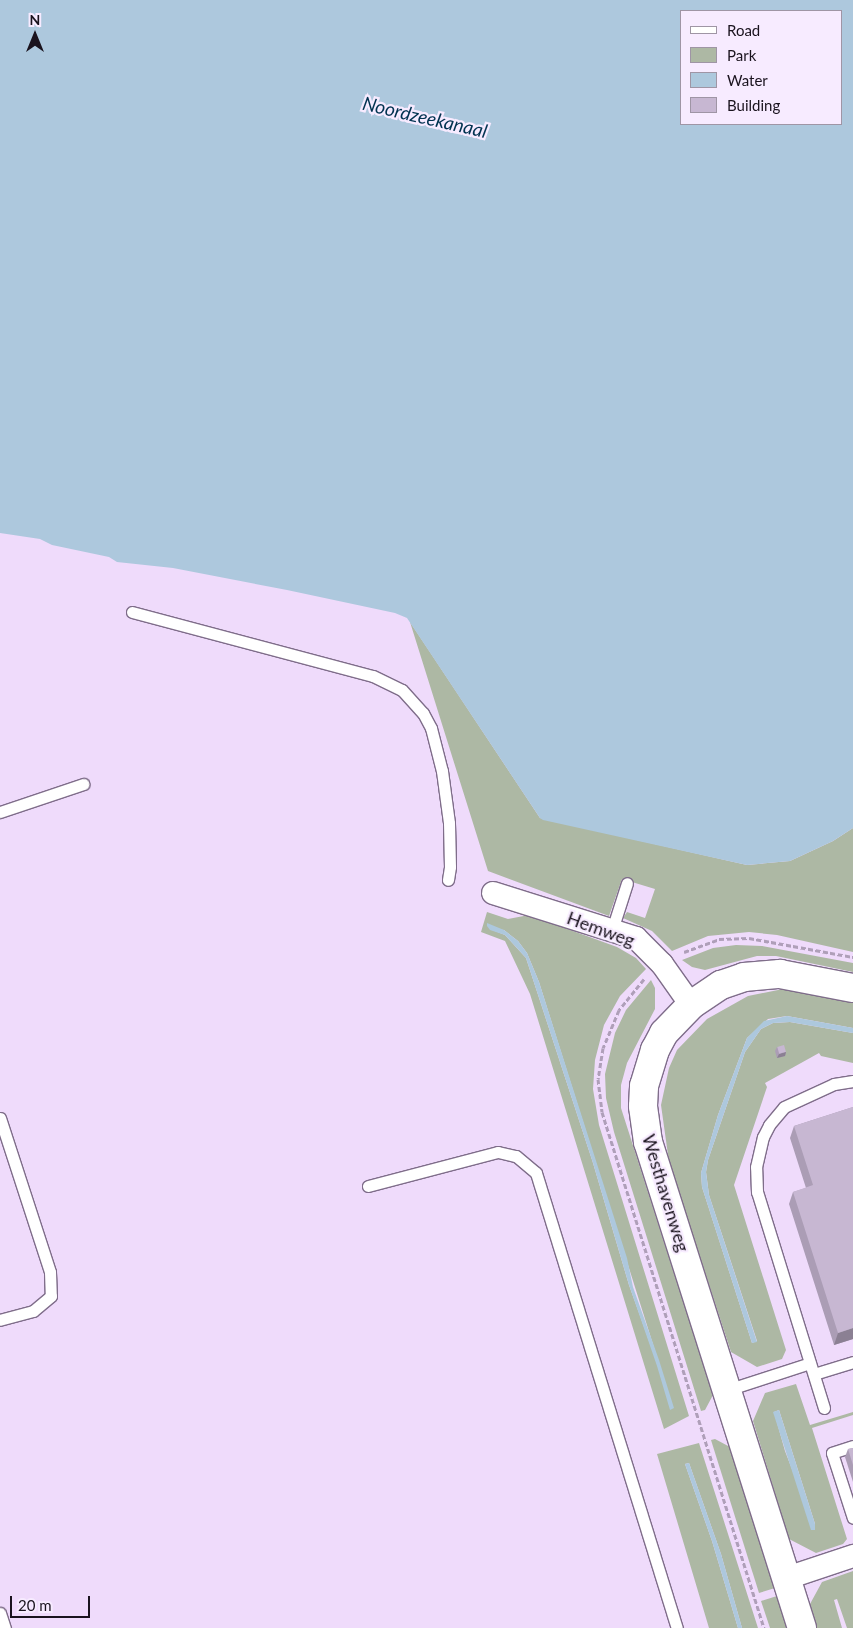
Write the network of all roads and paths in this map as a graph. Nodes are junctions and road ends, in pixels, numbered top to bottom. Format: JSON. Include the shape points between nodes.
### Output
{"nodes":[{"id":1,"x":132,"y":612,"type":"dead end"},
{"id":2,"x":83,"y":784,"type":"dead end"},
{"id":3,"x":0,"y":812,"type":"edge"},
{"id":4,"x":448,"y":880,"type":"dead end"},
{"id":5,"x":628,"y":883,"type":"dead end"},
{"id":6,"x":493,"y":893,"type":"dead end"},
{"id":7,"x":612,"y":930,"type":"junction"},
{"id":8,"x":853,"y":988,"type":"edge"},
{"id":9,"x":691,"y":1005,"type":"junction"},
{"id":10,"x":853,"y":1081,"type":"edge"},
{"id":11,"x":0,"y":1118,"type":"edge"},
{"id":12,"x":368,"y":1186,"type":"dead end"},
{"id":13,"x":0,"y":1320,"type":"edge"},
{"id":14,"x":853,"y":1362,"type":"edge"},
{"id":15,"x":812,"y":1369,"type":"junction"},
{"id":16,"x":727,"y":1390,"type":"junction"},
{"id":17,"x":824,"y":1408,"type":"dead end"},
{"id":18,"x":853,"y":1446,"type":"edge"},
{"id":19,"x":853,"y":1518,"type":"edge"},
{"id":20,"x":853,"y":1556,"type":"edge"},
{"id":21,"x":786,"y":1578,"type":"junction"},
{"id":22,"x":0,"y":1613,"type":"edge"},
{"id":23,"x":4,"y":1628,"type":"edge"},
{"id":24,"x":677,"y":1628,"type":"edge"},
{"id":25,"x":802,"y":1628,"type":"edge"}],
"edges":[{"from":1,"to":4,"type":"lane","via":[[373,676],[402,690],[414,701],[431,728],[442,771],[449,823]]},
{"from":2,"to":3,"type":"lane"},
{"from":5,"to":7,"type":"lane"},
{"from":6,"to":7,"type":"street","name":"Hemweg"},
{"from":7,"to":9,"type":"street","name":"Hemweg","via":[[636,938],[662,964]]},
{"from":8,"to":9,"type":"street","via":[[792,975],[756,975],[721,985]]},
{"from":9,"to":16,"type":"street","name":"Westhavenweg","via":[[664,1033],[655,1050],[644,1086],[643,1106],[648,1142]]},
{"from":10,"to":15,"type":"lane","via":[[834,1084],[784,1107],[763,1137],[756,1167],[757,1192]]},
{"from":11,"to":13,"type":"lane","via":[[50,1272],[51,1296],[33,1311]]},
{"from":12,"to":24,"type":"lane","via":[[498,1152],[516,1156],[536,1173]]},
{"from":14,"to":15,"type":"lane"},
{"from":15,"to":16,"type":"lane"},
{"from":15,"to":17,"type":"lane"},
{"from":16,"to":21,"type":"street","name":"Westhavenweg"},
{"from":18,"to":19,"type":"lane","via":[[832,1453]]},
{"from":20,"to":21,"type":"street"},
{"from":21,"to":25,"type":"street","name":"Westhavenweg"},
{"from":22,"to":23,"type":"lane"}]}
